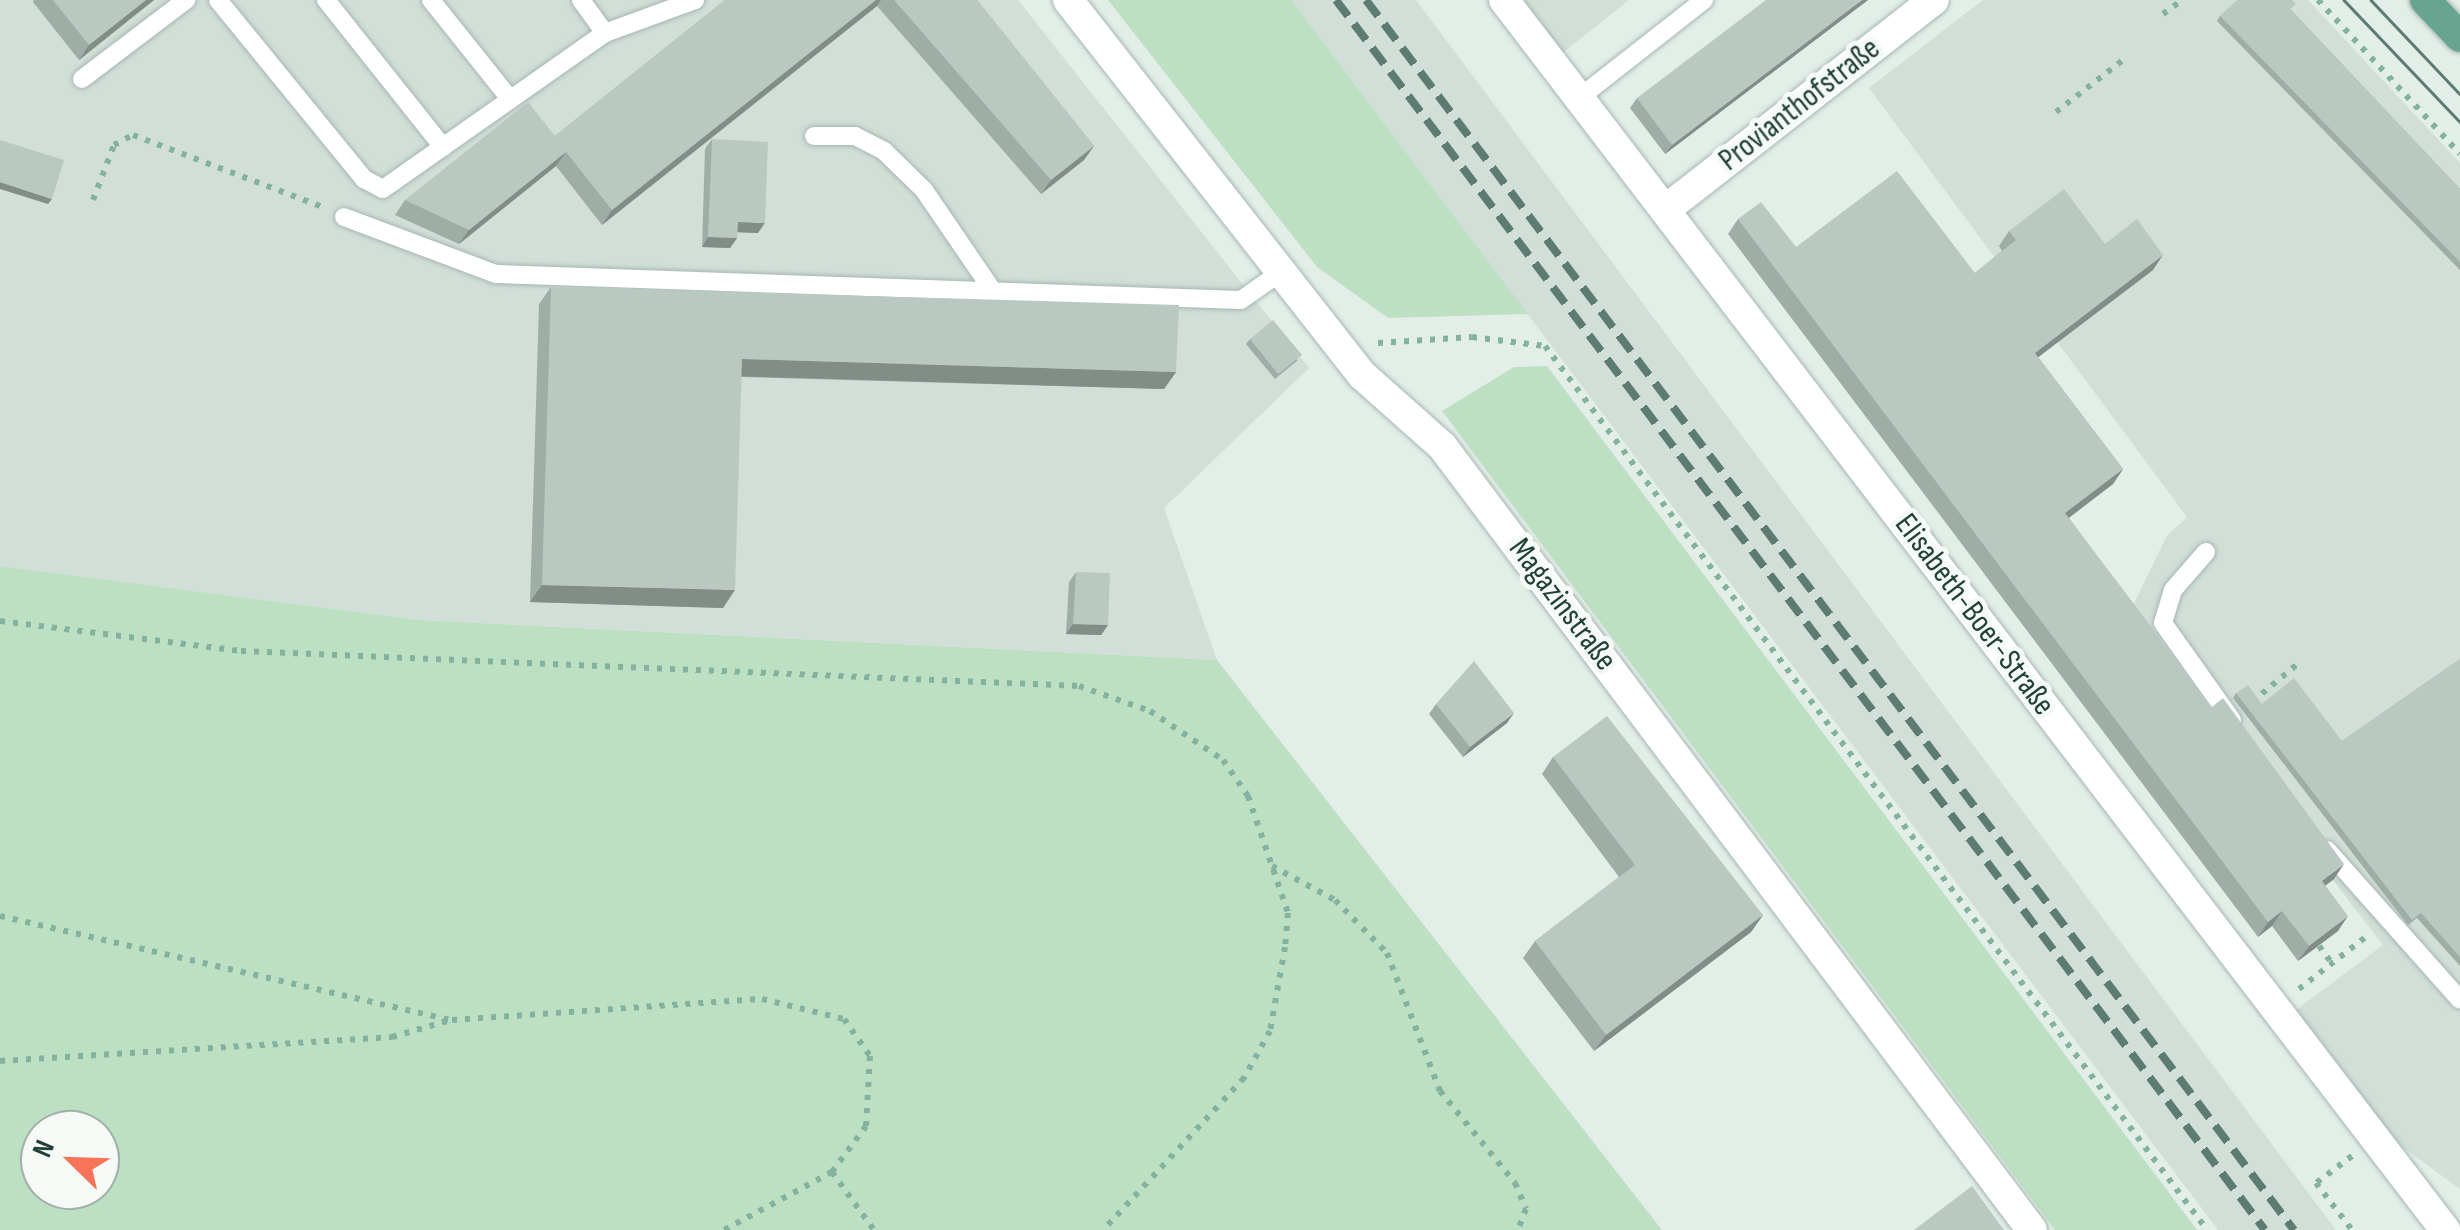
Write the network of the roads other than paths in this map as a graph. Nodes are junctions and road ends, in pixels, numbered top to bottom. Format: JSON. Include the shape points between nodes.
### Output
{"nodes":[{"id":1,"x":186,"y":0,"type":"edge"},
{"id":2,"x":218,"y":0,"type":"edge"},
{"id":3,"x":326,"y":0,"type":"edge"},
{"id":4,"x":431,"y":0,"type":"edge"},
{"id":5,"x":581,"y":0,"type":"edge"},
{"id":6,"x":695,"y":0,"type":"edge"},
{"id":7,"x":1068,"y":0,"type":"edge"},
{"id":8,"x":1504,"y":0,"type":"edge"},
{"id":9,"x":1704,"y":0,"type":"edge"},
{"id":10,"x":1934,"y":0,"type":"edge"},
{"id":11,"x":2425,"y":0,"type":"edge"},
{"id":12,"x":605,"y":34,"type":"junction"},
{"id":13,"x":2460,"y":37,"type":"edge"},
{"id":14,"x":82,"y":79,"type":"dead end"},
{"id":15,"x":1579,"y":98,"type":"junction"},
{"id":16,"x":510,"y":99,"type":"junction"},
{"id":17,"x":814,"y":136,"type":"dead end"},
{"id":18,"x":443,"y":148,"type":"junction"},
{"id":19,"x":1665,"y":210,"type":"junction"},
{"id":20,"x":344,"y":217,"type":"road end"},
{"id":21,"x":1281,"y":272,"type":"junction"},
{"id":22,"x":993,"y":292,"type":"junction"},
{"id":23,"x":2206,"y":552,"type":"dead end"},
{"id":24,"x":2243,"y":734,"type":"edge"},
{"id":25,"x":2312,"y":829,"type":"edge"},
{"id":26,"x":2460,"y":1000,"type":"edge"},
{"id":27,"x":2032,"y":1230,"type":"edge"},
{"id":28,"x":2445,"y":1230,"type":"edge"}],
"edges":[{"from":1,"to":14,"type":"lane"},
{"from":2,"to":18,"type":"lane","via":[[374,186],[392,186]]},
{"from":3,"to":18,"type":"lane"},
{"from":4,"to":16,"type":"lane"},
{"from":5,"to":12,"type":"lane"},
{"from":6,"to":12,"type":"lane"},
{"from":7,"to":21,"type":"street","name":"Magazinstraße"},
{"from":8,"to":15,"type":"street","name":"Elisabeth-Boer-Straße"},
{"from":9,"to":15,"type":"lane"},
{"from":10,"to":19,"type":"street","name":"Provianthofstraße"},
{"from":11,"to":13,"type":"main road"},
{"from":12,"to":16,"type":"lane"},
{"from":15,"to":19,"type":"street","name":"Elisabeth-Boer-Straße"},
{"from":16,"to":18,"type":"lane"},
{"from":17,"to":22,"type":"lane","via":[[855,136],[884,151],[924,190]]},
{"from":19,"to":28,"type":"street","name":"Elisabeth-Boer-Straße"},
{"from":20,"to":22,"type":"lane","via":[[496,274]]},
{"from":21,"to":22,"type":"lane","via":[[1241,300]]},
{"from":21,"to":27,"type":"street","name":"Magazinstraße","via":[[1332,338],[1442,446]]},
{"from":23,"to":24,"type":"lane","via":[[2173,590],[2163,623]]},
{"from":25,"to":26,"type":"lane","via":[[2384,923]]}]}
